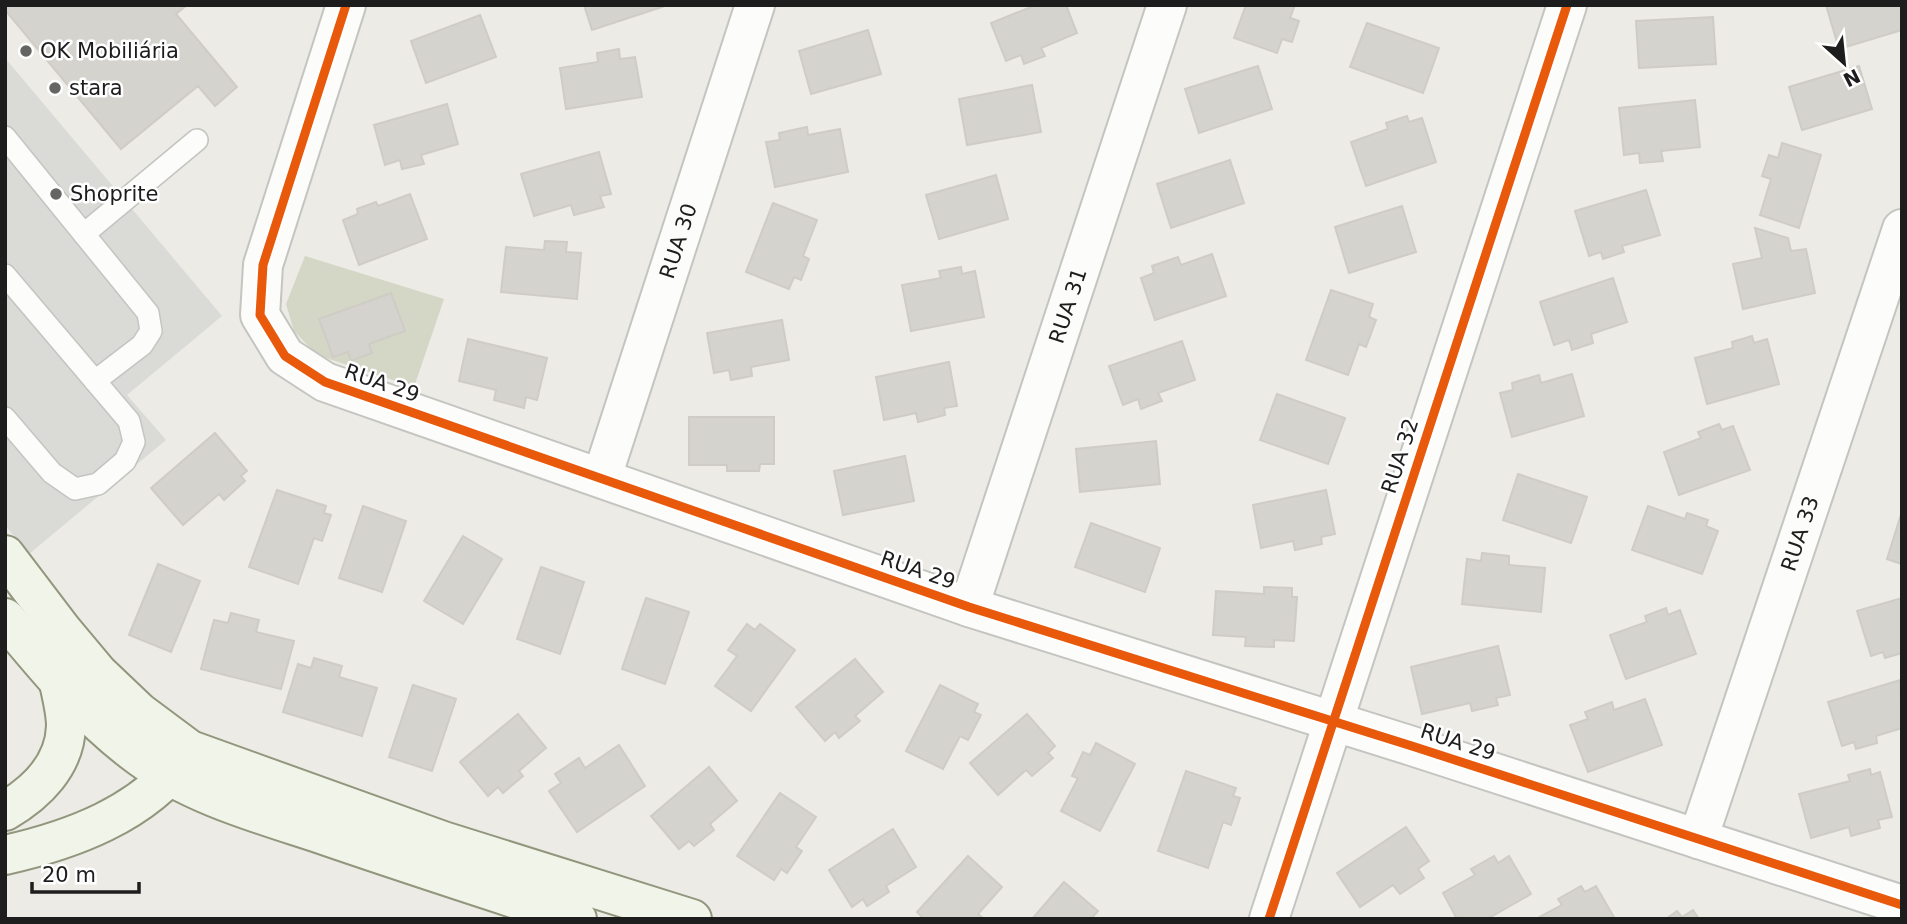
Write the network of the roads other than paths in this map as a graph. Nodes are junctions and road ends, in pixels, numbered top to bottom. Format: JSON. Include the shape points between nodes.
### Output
{"nodes":[{"id":1,"x":346,"y":5,"type":"edge"},
{"id":2,"x":755,"y":5,"type":"edge"},
{"id":3,"x":1167,"y":5,"type":"edge"},
{"id":4,"x":1567,"y":5,"type":"edge"},
{"id":5,"x":5,"y":137,"type":"edge"},
{"id":6,"x":197,"y":140,"type":"dead end"},
{"id":7,"x":1902,"y":229,"type":"edge"},
{"id":8,"x":84,"y":234,"type":"junction"},
{"id":9,"x":5,"y":275,"type":"edge"},
{"id":10,"x":95,"y":382,"type":"junction"},
{"id":11,"x":5,"y":418,"type":"edge"},
{"id":12,"x":602,"y":477,"type":"junction"},
{"id":13,"x":5,"y":555,"type":"edge"},
{"id":14,"x":969,"y":607,"type":"junction"},
{"id":15,"x":5,"y":618,"type":"edge"},
{"id":16,"x":58,"y":678,"type":"junction"},
{"id":17,"x":1332,"y":721,"type":"junction"},
{"id":18,"x":180,"y":763,"type":"junction"},
{"id":19,"x":5,"y":811,"type":"edge"},
{"id":20,"x":1698,"y":839,"type":"junction"},
{"id":21,"x":5,"y":855,"type":"edge"},
{"id":22,"x":1902,"y":905,"type":"edge"},
{"id":23,"x":577,"y":919,"type":"edge"},
{"id":24,"x":692,"y":919,"type":"edge"},
{"id":25,"x":1269,"y":919,"type":"edge"}],
"edges":[{"from":1,"to":12,"type":"street","name":"RUA 29","via":[[264,265],[260,315],[285,356],[325,382]]},
{"from":2,"to":12,"type":"street","name":"RUA 30"},
{"from":3,"to":14,"type":"street","name":"RUA 31"},
{"from":4,"to":17,"type":"street","name":"RUA 32"},
{"from":5,"to":8,"type":"lane"},
{"from":6,"to":8,"type":"lane"},
{"from":7,"to":20,"type":"street","name":"RUA 33"},
{"from":8,"to":10,"type":"lane","via":[[148,313],[151,331],[142,345]]},
{"from":9,"to":10,"type":"lane"},
{"from":10,"to":11,"type":"lane","via":[[129,421],[134,442],[125,461],[98,484],[75,489],[52,473]]},
{"from":12,"to":14,"type":"street","name":"RUA 29"},
{"from":13,"to":18,"type":"street","via":[[98,673],[139,712]]},
{"from":14,"to":17,"type":"street","name":"RUA 29"},
{"from":15,"to":16,"type":"street"},
{"from":16,"to":18,"type":"street","via":[[139,756]]},
{"from":16,"to":19,"type":"street","via":[[66,725],[64,741],[42,784]]},
{"from":17,"to":20,"type":"street","name":"RUA 29"},
{"from":17,"to":25,"type":"street","name":"RUA 32"},
{"from":18,"to":21,"type":"street","via":[[144,799],[111,819]]},
{"from":18,"to":23,"type":"street","via":[[201,791]]},
{"from":18,"to":24,"type":"street","via":[[263,778],[443,841]]},
{"from":20,"to":22,"type":"street","name":"RUA 29"}]}
